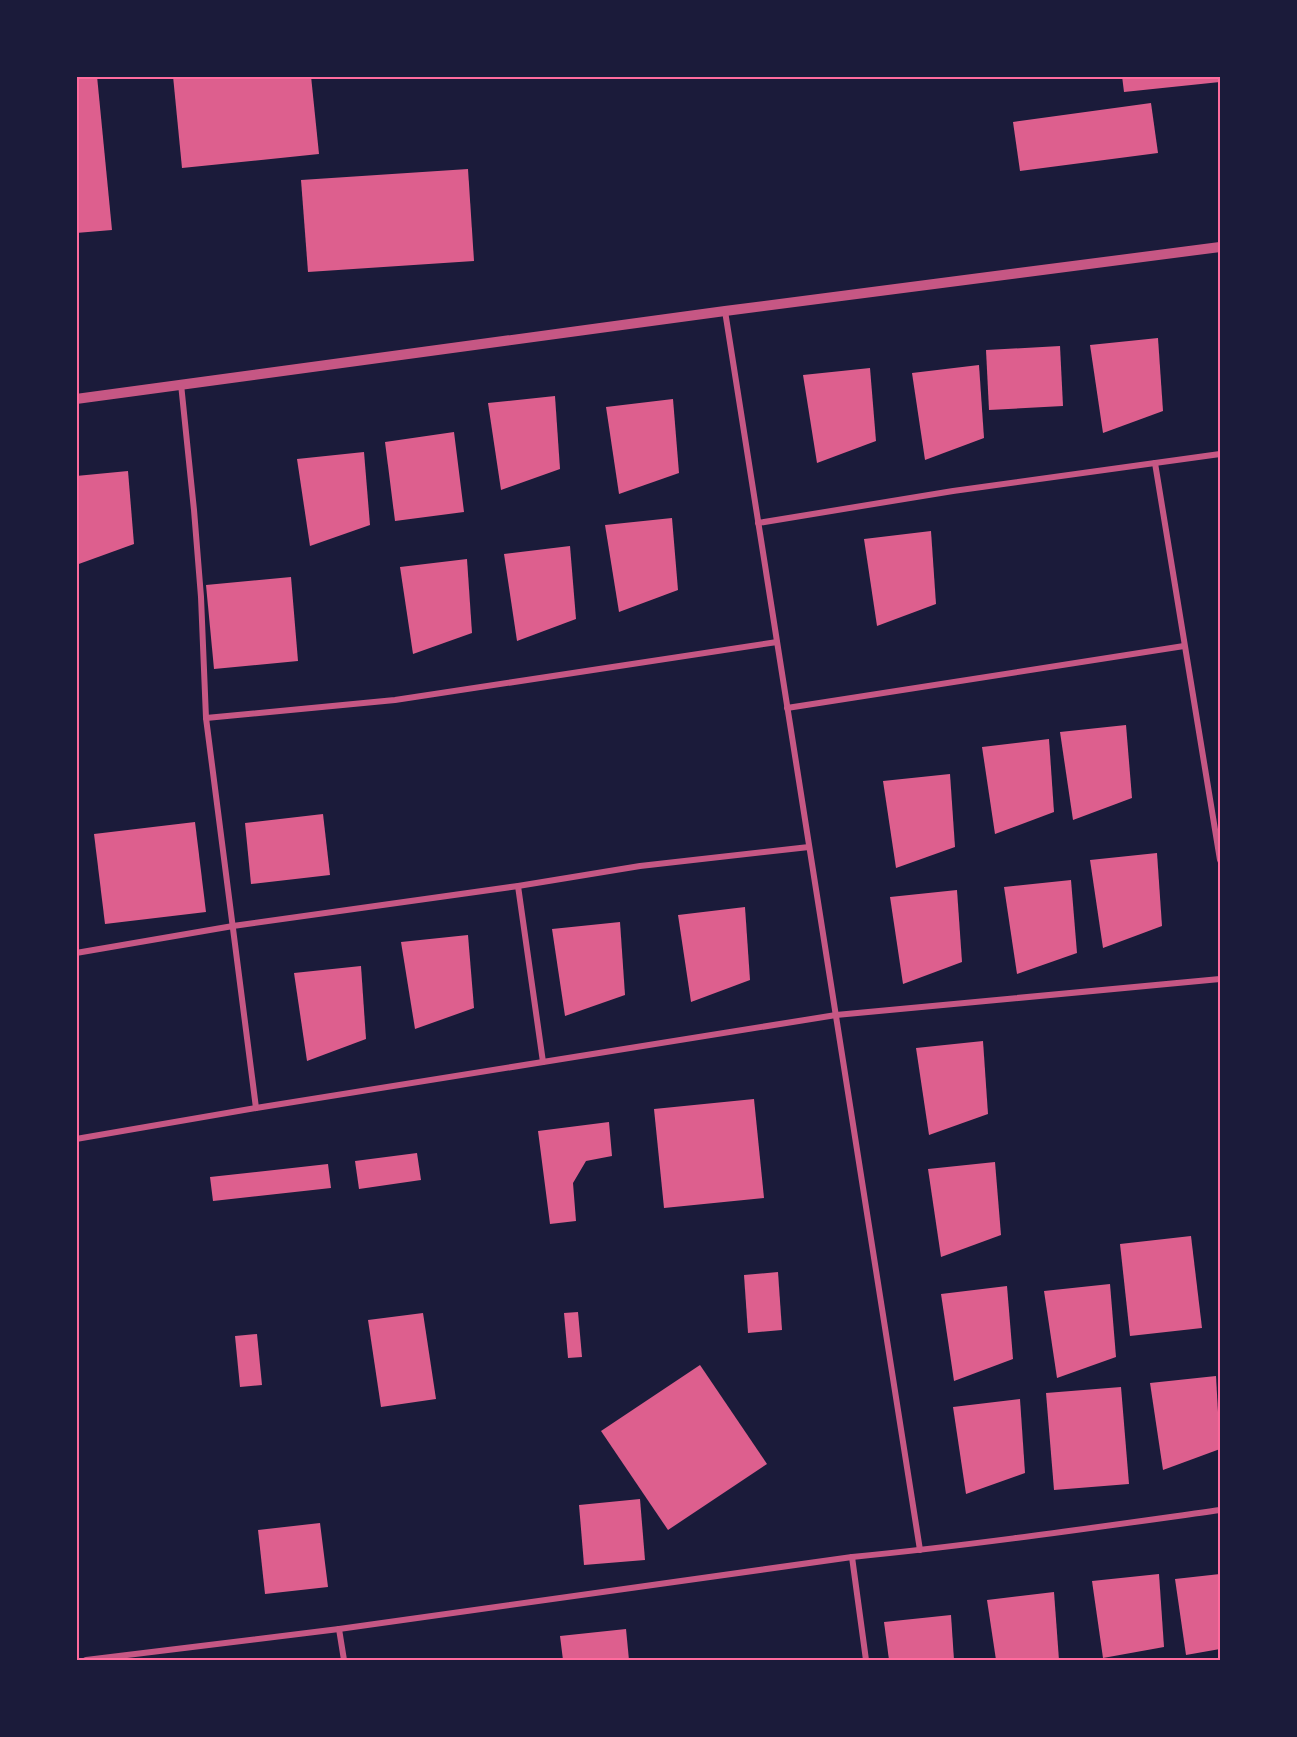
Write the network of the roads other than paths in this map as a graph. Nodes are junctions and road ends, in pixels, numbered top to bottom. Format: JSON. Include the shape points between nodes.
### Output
{"nodes":[{"id":1,"x":1221,"y":247,"type":"edge"},
{"id":2,"x":725,"y":311,"type":"junction"},
{"id":3,"x":181,"y":384,"type":"junction"},
{"id":4,"x":76,"y":399,"type":"edge"},
{"id":5,"x":1221,"y":454,"type":"edge"},
{"id":6,"x":1155,"y":463,"type":"junction"},
{"id":7,"x":758,"y":523,"type":"junction"},
{"id":8,"x":777,"y":642,"type":"junction"},
{"id":9,"x":1184,"y":646,"type":"junction"},
{"id":10,"x":788,"y":708,"type":"junction"},
{"id":11,"x":206,"y":718,"type":"junction"},
{"id":12,"x":809,"y":847,"type":"junction"},
{"id":13,"x":1221,"y":860,"type":"edge"},
{"id":14,"x":518,"y":886,"type":"junction"},
{"id":15,"x":233,"y":926,"type":"junction"},
{"id":16,"x":76,"y":953,"type":"edge"},
{"id":17,"x":1221,"y":979,"type":"edge"},
{"id":18,"x":836,"y":1015,"type":"junction"},
{"id":19,"x":543,"y":1062,"type":"junction"},
{"id":20,"x":256,"y":1108,"type":"junction"},
{"id":21,"x":76,"y":1139,"type":"edge"},
{"id":22,"x":1221,"y":1510,"type":"edge"},
{"id":23,"x":920,"y":1550,"type":"junction"},
{"id":24,"x":852,"y":1557,"type":"junction"},
{"id":25,"x":339,"y":1629,"type":"junction"},
{"id":26,"x":86,"y":1660,"type":"edge"},
{"id":27,"x":344,"y":1660,"type":"edge"},
{"id":28,"x":866,"y":1660,"type":"edge"}],
"edges":[{"from":1,"to":2,"type":"street"},
{"from":2,"to":3,"type":"street"},
{"from":2,"to":7,"type":"street"},
{"from":3,"to":4,"type":"street"},
{"from":3,"to":11,"type":"street","via":[[201,597]]},
{"from":5,"to":6,"type":"street"},
{"from":6,"to":7,"type":"street"},
{"from":6,"to":9,"type":"street"},
{"from":7,"to":8,"type":"street"},
{"from":8,"to":10,"type":"street"},
{"from":8,"to":11,"type":"street","via":[[395,700]]},
{"from":9,"to":10,"type":"street"},
{"from":9,"to":13,"type":"street"},
{"from":10,"to":12,"type":"street"},
{"from":11,"to":15,"type":"street"},
{"from":12,"to":14,"type":"street","via":[[640,866]]},
{"from":12,"to":18,"type":"street"},
{"from":14,"to":15,"type":"street"},
{"from":14,"to":19,"type":"street"},
{"from":15,"to":16,"type":"street"},
{"from":15,"to":20,"type":"street"},
{"from":17,"to":18,"type":"street"},
{"from":18,"to":19,"type":"street"},
{"from":18,"to":23,"type":"street"},
{"from":19,"to":20,"type":"street"},
{"from":20,"to":21,"type":"street"},
{"from":22,"to":23,"type":"street"},
{"from":23,"to":24,"type":"street"},
{"from":24,"to":25,"type":"street"},
{"from":24,"to":28,"type":"street"},
{"from":25,"to":26,"type":"street"},
{"from":25,"to":27,"type":"street"}]}
